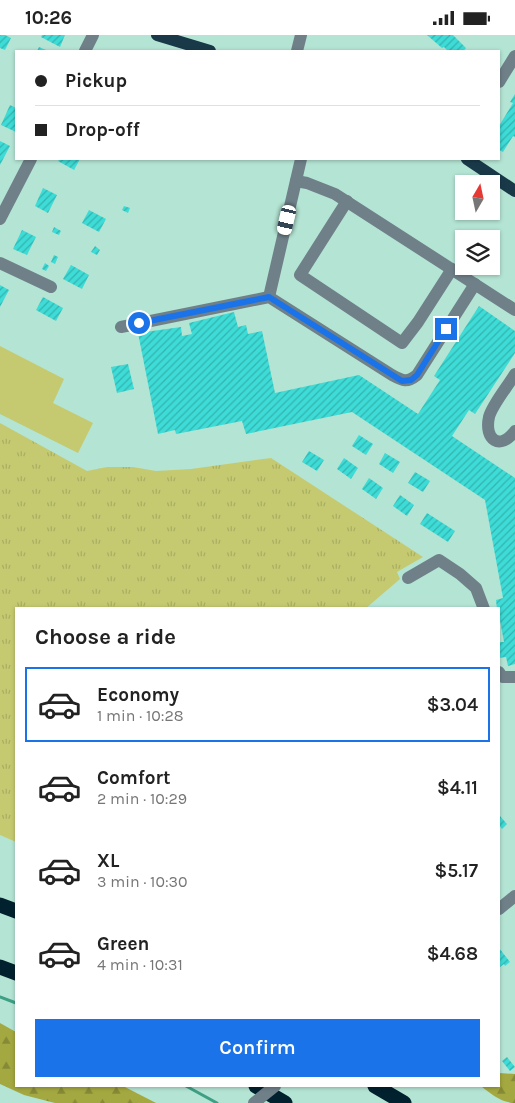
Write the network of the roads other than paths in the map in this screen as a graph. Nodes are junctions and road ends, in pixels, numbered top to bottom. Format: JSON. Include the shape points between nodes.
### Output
{"nodes":[{"id":1,"x":93,"y":35,"type":"edge"},
{"id":2,"x":157,"y":35,"type":"edge"},
{"id":3,"x":301,"y":35,"type":"edge"},
{"id":4,"x":86,"y":50,"type":"edge"},
{"id":5,"x":207,"y":50,"type":"edge"},
{"id":6,"x":297,"y":50,"type":"edge"},
{"id":7,"x":515,"y":56,"type":"edge"},
{"id":8,"x":500,"y":80,"type":"edge"},
{"id":9,"x":30,"y":160,"type":"edge"},
{"id":10,"x":301,"y":160,"type":"edge"},
{"id":11,"x":468,"y":160,"type":"edge"},
{"id":12,"x":296,"y":181,"type":"junction"},
{"id":13,"x":515,"y":191,"type":"edge"},
{"id":14,"x":347,"y":201,"type":"junction"},
{"id":15,"x":0,"y":219,"type":"edge"},
{"id":16,"x":0,"y":263,"type":"edge"},
{"id":17,"x":452,"y":269,"type":"junction"},
{"id":18,"x":475,"y":284,"type":"junction"},
{"id":19,"x":51,"y":287,"type":"dead end"},
{"id":20,"x":269,"y":297,"type":"junction"},
{"id":21,"x":515,"y":310,"type":"edge"},
{"id":22,"x":120,"y":327,"type":"dead end"},
{"id":23,"x":515,"y":374,"type":"edge"},
{"id":24,"x":514,"y":438,"type":"edge"},
{"id":25,"x":408,"y":578,"type":"dead end"},
{"id":26,"x":483,"y":607,"type":"edge"},
{"id":27,"x":500,"y":674,"type":"edge"},
{"id":28,"x":515,"y":677,"type":"edge"},
{"id":29,"x":515,"y":896,"type":"edge"},
{"id":30,"x":0,"y":905,"type":"edge"},
{"id":31,"x":500,"y":908,"type":"edge"},
{"id":32,"x":15,"y":911,"type":"edge"},
{"id":33,"x":0,"y":967,"type":"edge"},
{"id":34,"x":15,"y":973,"type":"edge"},
{"id":35,"x":258,"y":1087,"type":"edge"},
{"id":36,"x":370,"y":1087,"type":"edge"},
{"id":37,"x":377,"y":1087,"type":"edge"},
{"id":38,"x":281,"y":1098,"type":"edge"},
{"id":39,"x":254,"y":1103,"type":"edge"},
{"id":40,"x":394,"y":1103,"type":"edge"},
{"id":41,"x":404,"y":1103,"type":"edge"}],
"edges":[{"from":1,"to":4,"type":"street"},
{"from":2,"to":5,"type":"main road"},
{"from":3,"to":6,"type":"street"},
{"from":7,"to":8,"type":"street"},
{"from":9,"to":15,"type":"street"},
{"from":10,"to":12,"type":"street"},
{"from":11,"to":13,"type":"main road"},
{"from":12,"to":14,"type":"street","via":[[319,187]]},
{"from":12,"to":20,"type":"street"},
{"from":14,"to":17,"type":"street"},
{"from":14,"to":17,"type":"street","via":[[300,275],[402,343]]},
{"from":16,"to":19,"type":"street"},
{"from":17,"to":18,"type":"street"},
{"from":18,"to":20,"type":"street","via":[[417,375],[402,381]]},
{"from":18,"to":21,"type":"street"},
{"from":20,"to":22,"type":"street"},
{"from":23,"to":24,"type":"street","via":[[491,411],[488,426],[490,438],[496,441]]},
{"from":25,"to":26,"type":"street","via":[[439,559],[476,588]]},
{"from":27,"to":28,"type":"street","via":[[502,677]]},
{"from":29,"to":31,"type":"street"},
{"from":30,"to":32,"type":"highway"},
{"from":33,"to":34,"type":"highway"},
{"from":35,"to":38,"type":"highway"},
{"from":36,"to":40,"type":"highway"},
{"from":37,"to":41,"type":"highway"},
{"from":38,"to":39,"type":"street","bridge":true}]}
